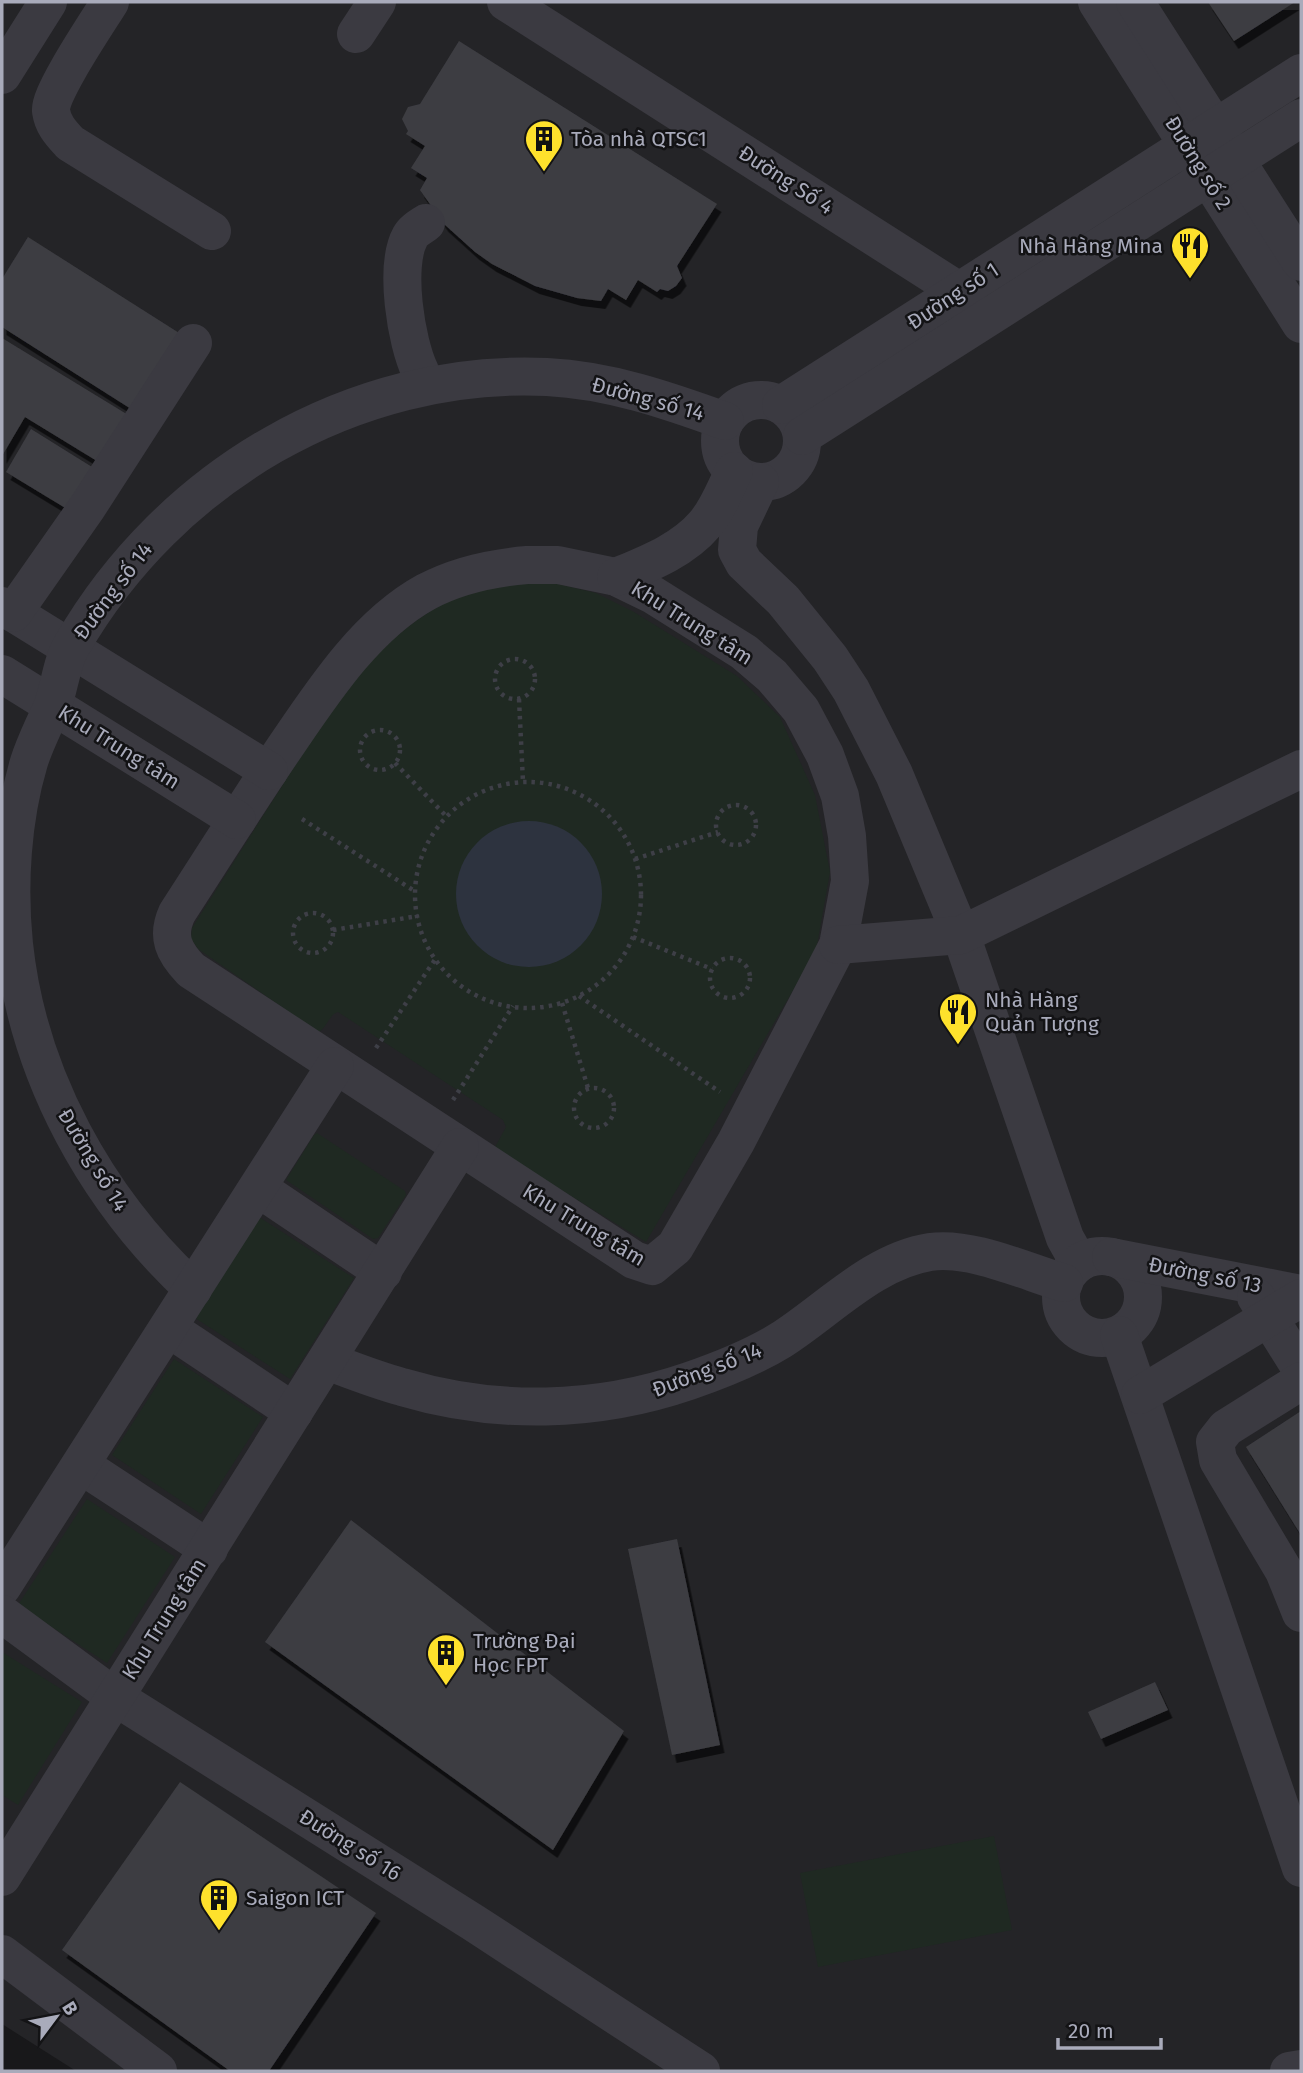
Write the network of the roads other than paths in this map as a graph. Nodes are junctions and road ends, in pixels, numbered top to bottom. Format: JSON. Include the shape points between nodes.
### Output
{"nodes":[{"id":1,"x":48,"y":2,"type":"edge"},
{"id":2,"x":110,"y":2,"type":"edge"},
{"id":3,"x":377,"y":2,"type":"edge"},
{"id":4,"x":506,"y":2,"type":"edge"},
{"id":5,"x":1097,"y":2,"type":"edge"},
{"id":6,"x":1135,"y":2,"type":"edge"},
{"id":7,"x":356,"y":34,"type":"dead end"},
{"id":8,"x":1301,"y":73,"type":"edge"},
{"id":9,"x":2,"y":75,"type":"edge"},
{"id":10,"x":1301,"y":118,"type":"edge"},
{"id":11,"x":1201,"y":137,"type":"junction"},
{"id":12,"x":1222,"y":169,"type":"junction"},
{"id":13,"x":426,"y":223,"type":"dead end"},
{"id":14,"x":212,"y":232,"type":"dead end"},
{"id":15,"x":1301,"y":262,"type":"edge"},
{"id":16,"x":959,"y":291,"type":"junction"},
{"id":17,"x":980,"y":323,"type":"junction"},
{"id":18,"x":1301,"y":324,"type":"edge"},
{"id":19,"x":193,"y":343,"type":"dead end"},
{"id":20,"x":420,"y":371,"type":"dead end"},
{"id":21,"x":725,"y":421,"type":"junction"},
{"id":22,"x":791,"y":421,"type":"junction"},
{"id":23,"x":747,"y":477,"type":"junction"},
{"id":24,"x":616,"y":578,"type":"junction"},
{"id":25,"x":8,"y":609,"type":"edge"},
{"id":26,"x":70,"y":648,"type":"junction"},
{"id":27,"x":2,"y":674,"type":"edge"},
{"id":28,"x":53,"y":705,"type":"junction"},
{"id":29,"x":1301,"y":769,"type":"edge"},
{"id":30,"x":269,"y":771,"type":"junction"},
{"id":31,"x":237,"y":820,"type":"junction"},
{"id":32,"x":961,"y":935,"type":"junction"},
{"id":33,"x":838,"y":945,"type":"junction"},
{"id":34,"x":345,"y":1073,"type":"junction"},
{"id":35,"x":447,"y":1139,"type":"junction"},
{"id":36,"x":258,"y":1188,"type":"junction"},
{"id":37,"x":1084,"y":1268,"type":"junction"},
{"id":38,"x":383,"y":1272,"type":"junction"},
{"id":39,"x":1248,"y":1283,"type":"junction"},
{"id":40,"x":193,"y":1289,"type":"junction"},
{"id":41,"x":1301,"y":1296,"type":"edge"},
{"id":42,"x":1269,"y":1317,"type":"junction"},
{"id":43,"x":168,"y":1328,"type":"junction"},
{"id":44,"x":1119,"y":1335,"type":"junction"},
{"id":45,"x":327,"y":1362,"type":"junction"},
{"id":46,"x":1301,"y":1369,"type":"edge"},
{"id":47,"x":1301,"y":1381,"type":"edge"},
{"id":48,"x":1140,"y":1395,"type":"junction"},
{"id":49,"x":294,"y":1412,"type":"junction"},
{"id":50,"x":81,"y":1465,"type":"junction"},
{"id":51,"x":209,"y":1549,"type":"junction"},
{"id":52,"x":2,"y":1587,"type":"edge"},
{"id":53,"x":1301,"y":1613,"type":"edge"},
{"id":54,"x":2,"y":1614,"type":"edge"},
{"id":55,"x":115,"y":1697,"type":"junction"},
{"id":56,"x":15,"y":1828,"type":"edge"},
{"id":57,"x":1301,"y":1868,"type":"edge"},
{"id":58,"x":2,"y":1877,"type":"edge"},
{"id":59,"x":2,"y":1954,"type":"edge"},
{"id":60,"x":1301,"y":2068,"type":"edge"},
{"id":61,"x":158,"y":2071,"type":"edge"},
{"id":62,"x":701,"y":2071,"type":"edge"},
{"id":63,"x":1289,"y":2071,"type":"edge"}],
"edges":[{"from":1,"to":9,"type":"street"},
{"from":2,"to":14,"type":"street","via":[[56,91],[50,108],[56,128],[71,143]]},
{"from":3,"to":7,"type":"street"},
{"from":4,"to":16,"type":"street","name":"Đường Số 4"},
{"from":5,"to":11,"type":"street","name":"Đường số 2"},
{"from":6,"to":11,"type":"street","name":"Đường số 2"},
{"from":8,"to":11,"type":"street","name":"Đường số 1"},
{"from":10,"to":12,"type":"street","name":"Đường số 1"},
{"from":11,"to":12,"type":"street","name":"Đường số 2"},
{"from":11,"to":16,"type":"street","name":"Đường số 1"},
{"from":12,"to":15,"type":"street","name":"Đường số 2"},
{"from":12,"to":17,"type":"street","name":"Đường số 1"},
{"from":12,"to":18,"type":"street","name":"Đường số 2"},
{"from":13,"to":20,"type":"street","via":[[411,235],[403,259],[406,315]]},
{"from":16,"to":17,"type":"street"},
{"from":16,"to":22,"type":"street","name":"Đường số 1"},
{"from":17,"to":22,"type":"street","name":"Đường số 1"},
{"from":19,"to":25,"type":"street","via":[[88,506]]},
{"from":21,"to":22,"type":"street","via":[[738,407],[769,401]]},
{"from":21,"to":23,"type":"street","via":[[720,446],[727,464]]},
{"from":21,"to":26,"type":"street","name":"Đường số 14","via":[[677,391],[637,391],[547,377],[462,380],[378,398],[259,451],[199,494],[145,546]]},
{"from":22,"to":23,"type":"street","via":[[802,449],[790,472],[772,481]]},
{"from":23,"to":24,"type":"street","via":[[694,535]]},
{"from":23,"to":32,"type":"street","via":[[737,550],[807,628],[850,690],[894,774]]},
{"from":24,"to":30,"type":"street","name":"Khu Trung tâm","via":[[558,565],[517,565],[476,572],[423,594],[392,617],[341,668]]},
{"from":24,"to":33,"type":"street","name":"Khu Trung tâm","via":[[653,595],[744,652],[801,710],[833,775],[847,836],[850,881]]},
{"from":25,"to":26,"type":"street"},
{"from":26,"to":28,"type":"street","name":"Đường số 14"},
{"from":26,"to":30,"type":"street"},
{"from":27,"to":28,"type":"street","name":"Khu Trung tâm"},
{"from":28,"to":31,"type":"street","name":"Khu Trung tâm"},
{"from":28,"to":40,"type":"street","name":"Đường số 14","via":[[26,775],[13,877],[14,943],[31,1033],[63,1113],[107,1188],[139,1234]]},
{"from":29,"to":32,"type":"street"},
{"from":30,"to":31,"type":"street","name":"Khu Trung tâm"},
{"from":31,"to":34,"type":"street","name":"Khu Trung tâm","via":[[177,913],[172,924],[174,950],[191,970]]},
{"from":32,"to":33,"type":"street"},
{"from":32,"to":37,"type":"street","via":[[1065,1238]]},
{"from":33,"to":35,"type":"street","name":"Khu Trung tâm","via":[[751,1114],[674,1247],[652,1266],[634,1260]]},
{"from":34,"to":35,"type":"street","name":"Khu Trung tâm"},
{"from":34,"to":36,"type":"street"},
{"from":35,"to":38,"type":"street","name":"Khu Trung tâm"},
{"from":36,"to":38,"type":"street"},
{"from":36,"to":40,"type":"street"},
{"from":37,"to":39,"type":"street","name":"Đường số 13"},
{"from":37,"to":44,"type":"street","via":[[1061,1302],[1072,1325],[1094,1338]]},
{"from":37,"to":44,"type":"street","via":[[1122,1261],[1139,1280],[1143,1293],[1138,1317]]},
{"from":37,"to":45,"type":"street","name":"Đường số 14","via":[[960,1252],[919,1254],[880,1271],[778,1341],[733,1364],[656,1391],[573,1407],[507,1406],[435,1396]]},
{"from":38,"to":45,"type":"street","name":"Khu Trung tâm"},
{"from":39,"to":41,"type":"street","name":"Đường số 13"},
{"from":39,"to":42,"type":"street"},
{"from":40,"to":43,"type":"street"},
{"from":41,"to":42,"type":"street","name":"Đường số 13"},
{"from":42,"to":46,"type":"street"},
{"from":42,"to":48,"type":"street","name":"Đường số 13"},
{"from":43,"to":49,"type":"street"},
{"from":43,"to":50,"type":"street"},
{"from":44,"to":48,"type":"street"},
{"from":45,"to":49,"type":"street","name":"Khu Trung tâm"},
{"from":47,"to":53,"type":"street","via":[[1221,1432],[1216,1449],[1218,1460],[1284,1571]]},
{"from":48,"to":57,"type":"street"},
{"from":49,"to":51,"type":"street","name":"Khu Trung tâm"},
{"from":50,"to":51,"type":"street"},
{"from":50,"to":52,"type":"street"},
{"from":51,"to":55,"type":"street","name":"Khu Trung tâm"},
{"from":54,"to":55,"type":"street","name":"Đường số 16"},
{"from":55,"to":56,"type":"street","name":"Khu Trung tâm"},
{"from":55,"to":62,"type":"street","name":"Đường số 16"},
{"from":56,"to":58,"type":"street","name":"Khu Trung tâm"},
{"from":59,"to":61,"type":"street"},
{"from":60,"to":63,"type":"street"}]}
